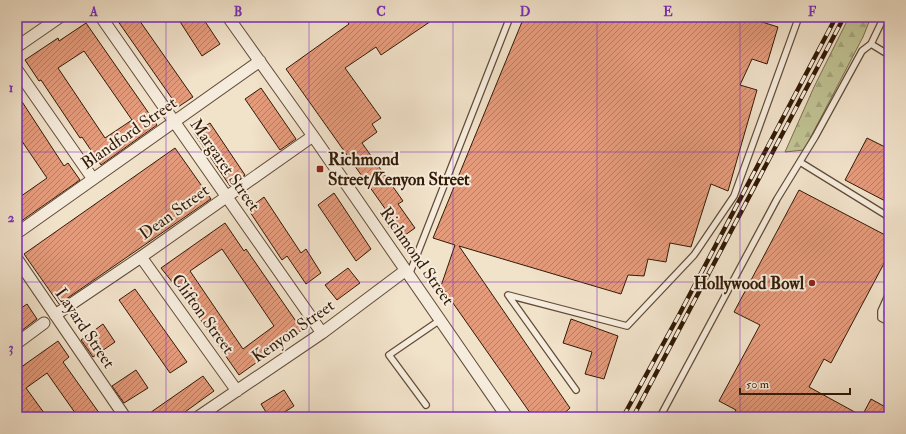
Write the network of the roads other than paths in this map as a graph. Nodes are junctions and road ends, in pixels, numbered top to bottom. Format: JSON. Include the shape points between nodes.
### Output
{"nodes":[{"id":1,"x":60,"y":17,"type":"edge"},
{"id":2,"x":101,"y":17,"type":"edge"},
{"id":3,"x":228,"y":17,"type":"edge"},
{"id":4,"x":510,"y":17,"type":"edge"},
{"id":5,"x":796,"y":17,"type":"edge"},
{"id":6,"x":884,"y":17,"type":"edge"},
{"id":7,"x":872,"y":44,"type":"junction"},
{"id":8,"x":18,"y":46,"type":"dead end"},
{"id":9,"x":889,"y":55,"type":"edge"},
{"id":10,"x":260,"y":61,"type":"junction"},
{"id":11,"x":17,"y":70,"type":"edge"},
{"id":12,"x":174,"y":122,"type":"junction"},
{"id":13,"x":313,"y":136,"type":"junction"},
{"id":14,"x":800,"y":162,"type":"junction"},
{"id":15,"x":93,"y":179,"type":"junction"},
{"id":16,"x":226,"y":196,"type":"junction"},
{"id":17,"x":889,"y":217,"type":"edge"},
{"id":18,"x":17,"y":233,"type":"edge"},
{"id":19,"x":141,"y":257,"type":"junction"},
{"id":20,"x":17,"y":259,"type":"edge"},
{"id":21,"x":407,"y":273,"type":"junction"},
{"id":22,"x":889,"y":293,"type":"edge"},
{"id":23,"x":55,"y":315,"type":"junction"},
{"id":24,"x":440,"y":320,"type":"junction"},
{"id":25,"x":889,"y":322,"type":"edge"},
{"id":26,"x":44,"y":323,"type":"dead end"},
{"id":27,"x":322,"y":333,"type":"junction"},
{"id":28,"x":17,"y":343,"type":"edge"},
{"id":29,"x":576,"y":390,"type":"dead end"},
{"id":30,"x":237,"y":391,"type":"junction"},
{"id":31,"x":426,"y":405,"type":"dead end"},
{"id":32,"x":125,"y":417,"type":"edge"},
{"id":33,"x":198,"y":417,"type":"edge"},
{"id":34,"x":507,"y":417,"type":"edge"},
{"id":35,"x":660,"y":417,"type":"edge"}],
"edges":[{"from":1,"to":8,"type":"street"},
{"from":2,"to":12,"type":"street","name":"Margaret Street"},
{"from":3,"to":10,"type":"street","name":"Richmond Street"},
{"from":4,"to":21,"type":"lane"},
{"from":5,"to":29,"type":"lane","via":[[797,22],[734,196],[694,255],[627,326],[508,295]]},
{"from":6,"to":7,"type":"lane"},
{"from":7,"to":9,"type":"lane"},
{"from":7,"to":14,"type":"lane","via":[[862,51]]},
{"from":10,"to":12,"type":"street","name":"Blandford Street"},
{"from":10,"to":13,"type":"street","name":"Richmond Street"},
{"from":11,"to":15,"type":"street"},
{"from":12,"to":15,"type":"street","name":"Blandford Street"},
{"from":12,"to":16,"type":"street","name":"Margaret Street"},
{"from":13,"to":16,"type":"street","name":"Dean Street"},
{"from":13,"to":21,"type":"street","name":"Richmond Street"},
{"from":14,"to":17,"type":"lane"},
{"from":14,"to":35,"type":"lane","via":[[777,199]]},
{"from":15,"to":18,"type":"street","name":"Blandford Street"},
{"from":16,"to":19,"type":"street","name":"Dean Street"},
{"from":16,"to":27,"type":"street","name":"Margaret Street"},
{"from":19,"to":23,"type":"street","name":"Dean Street"},
{"from":19,"to":30,"type":"street","name":"Clifton Street"},
{"from":20,"to":23,"type":"street","name":"Layard Street"},
{"from":21,"to":24,"type":"street","name":"Richmond Street"},
{"from":21,"to":27,"type":"street","name":"Kenyon Street"},
{"from":22,"to":25,"type":"lane","via":[[881,311],[881,318]]},
{"from":23,"to":32,"type":"street","name":"Layard Street"},
{"from":24,"to":31,"type":"lane","via":[[389,354]]},
{"from":24,"to":34,"type":"street","name":"Richmond Street"},
{"from":26,"to":28,"type":"street"},
{"from":27,"to":30,"type":"street","name":"Kenyon Street"},
{"from":30,"to":33,"type":"street","name":"Kenyon Street"}]}
